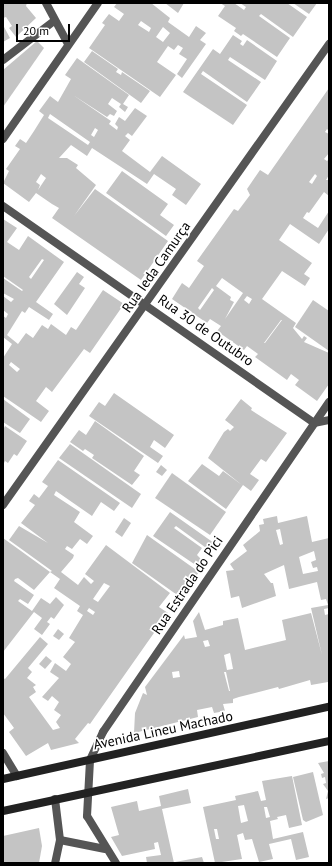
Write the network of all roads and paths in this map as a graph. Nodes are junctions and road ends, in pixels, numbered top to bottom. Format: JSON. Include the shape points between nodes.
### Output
{"nodes":[{"id":1,"x":46,"y":3,"type":"edge"},
{"id":2,"x":98,"y":3,"type":"edge"},
{"id":3,"x":54,"y":21,"type":"junction"},
{"id":4,"x":68,"y":44,"type":"junction"},
{"id":5,"x":329,"y":44,"type":"edge"},
{"id":6,"x":3,"y":60,"type":"edge"},
{"id":7,"x":3,"y":139,"type":"edge"},
{"id":8,"x":3,"y":206,"type":"edge"},
{"id":9,"x":146,"y":303,"type":"junction"},
{"id":10,"x":329,"y":402,"type":"edge"},
{"id":11,"x":329,"y":420,"type":"edge"},
{"id":12,"x":314,"y":423,"type":"junction"},
{"id":13,"x":3,"y":505,"type":"edge"},
{"id":14,"x":329,"y":707,"type":"edge"},
{"id":15,"x":329,"y":741,"type":"edge"},
{"id":16,"x":3,"y":753,"type":"edge"},
{"id":17,"x":90,"y":760,"type":"junction"},
{"id":18,"x":17,"y":776,"type":"junction"},
{"id":19,"x":3,"y":779,"type":"edge"},
{"id":20,"x":88,"y":791,"type":"junction"},
{"id":21,"x":55,"y":799,"type":"junction"},
{"id":22,"x":3,"y":811,"type":"edge"},
{"id":23,"x":60,"y":840,"type":"junction"},
{"id":24,"x":105,"y":849,"type":"junction"},
{"id":25,"x":55,"y":863,"type":"edge"},
{"id":26,"x":116,"y":863,"type":"edge"}],
"edges":[{"from":1,"to":3,"type":"street"},
{"from":2,"to":4,"type":"street"},
{"from":3,"to":4,"type":"street"},
{"from":3,"to":6,"type":"street"},
{"from":4,"to":7,"type":"street"},
{"from":5,"to":9,"type":"street","name":"Rua Ieda Camurça"},
{"from":8,"to":9,"type":"street","name":"Rua 30 de Outubro"},
{"from":9,"to":12,"type":"street","name":"Rua 30 de Outubro"},
{"from":9,"to":13,"type":"street","name":"Rua Ieda Camurça"},
{"from":10,"to":12,"type":"street","name":"Rua Estrada do Pici"},
{"from":11,"to":12,"type":"street"},
{"from":12,"to":17,"type":"street","name":"Rua Estrada do Pici","via":[[103,732]]},
{"from":14,"to":17,"type":"street","name":"Avenida Lineu Machado"},
{"from":15,"to":20,"type":"street"},
{"from":16,"to":18,"type":"street"},
{"from":17,"to":18,"type":"street","name":"Avenida Lineu Machado"},
{"from":17,"to":20,"type":"street","name":"Rua Estrada do Pici"},
{"from":18,"to":19,"type":"street","name":"Avenida Lineu Machado"},
{"from":20,"to":21,"type":"street"},
{"from":20,"to":24,"type":"street","name":"Rua Estrada do Pici","via":[[87,816]]},
{"from":21,"to":22,"type":"street"},
{"from":21,"to":23,"type":"street"},
{"from":23,"to":24,"type":"street"},
{"from":23,"to":25,"type":"street"},
{"from":24,"to":26,"type":"street","name":"Rua Estrada do Pici"}]}
